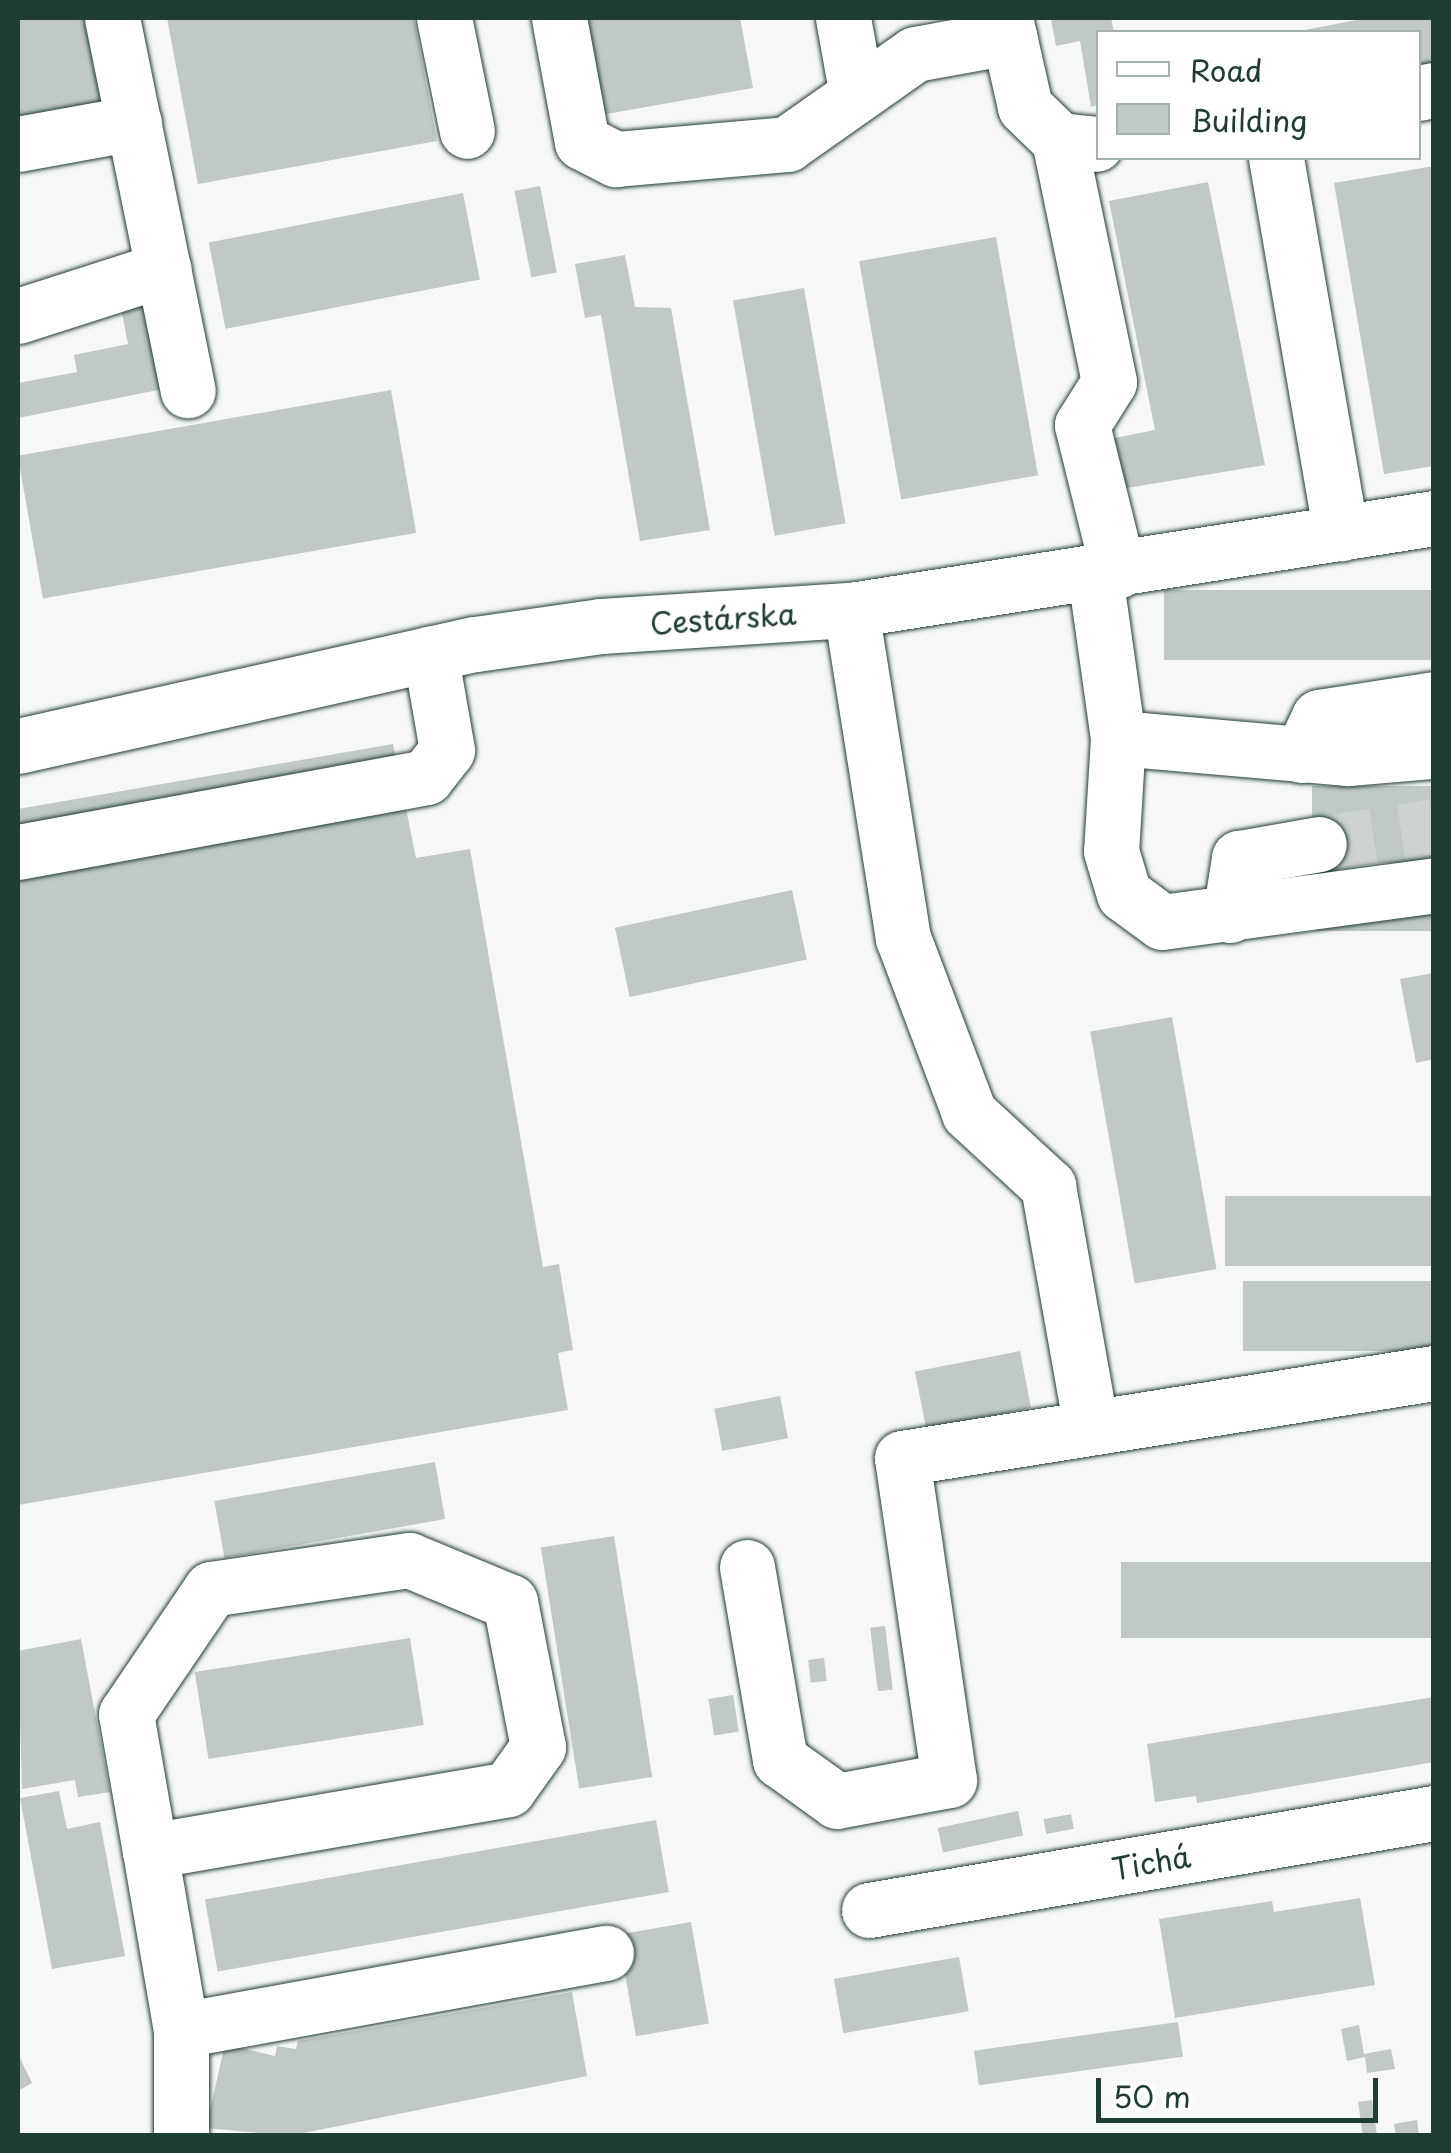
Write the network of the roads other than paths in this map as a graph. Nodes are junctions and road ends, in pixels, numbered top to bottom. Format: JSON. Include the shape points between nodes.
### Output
{"nodes":[{"id":1,"x":112,"y":18,"type":"edge"},
{"id":2,"x":444,"y":18,"type":"edge"},
{"id":3,"x":560,"y":18,"type":"edge"},
{"id":4,"x":843,"y":18,"type":"edge"},
{"id":5,"x":1007,"y":28,"type":"edge"},
{"id":6,"x":856,"y":90,"type":"junction"},
{"id":7,"x":134,"y":123,"type":"junction"},
{"id":8,"x":467,"y":131,"type":"dead end"},
{"id":9,"x":1079,"y":142,"type":"edge"},
{"id":10,"x":18,"y":144,"type":"edge"},
{"id":11,"x":1276,"y":160,"type":"edge"},
{"id":12,"x":164,"y":269,"type":"junction"},
{"id":13,"x":18,"y":316,"type":"edge"},
{"id":14,"x":188,"y":390,"type":"dead end"},
{"id":15,"x":1434,"y":518,"type":"edge"},
{"id":16,"x":1341,"y":533,"type":"junction"},
{"id":17,"x":1106,"y":573,"type":"junction"},
{"id":18,"x":851,"y":610,"type":"junction"},
{"id":19,"x":430,"y":653,"type":"junction"},
{"id":20,"x":1434,"y":699,"type":"edge"},
{"id":21,"x":1118,"y":738,"type":"junction"},
{"id":22,"x":18,"y":746,"type":"edge"},
{"id":23,"x":1434,"y":751,"type":"edge"},
{"id":24,"x":1301,"y":754,"type":"junction"},
{"id":25,"x":1319,"y":844,"type":"tunnel mouth"},
{"id":26,"x":18,"y":852,"type":"edge"},
{"id":27,"x":1434,"y":885,"type":"edge"},
{"id":28,"x":1230,"y":916,"type":"junction"},
{"id":29,"x":1434,"y":1373,"type":"edge"},
{"id":30,"x":1091,"y":1427,"type":"junction"},
{"id":31,"x":747,"y":1566,"type":"dead end"},
{"id":32,"x":1434,"y":1813,"type":"edge"},
{"id":33,"x":150,"y":1851,"type":"junction"},
{"id":34,"x":869,"y":1910,"type":"dead end"},
{"id":35,"x":606,"y":1953,"type":"dead end"},
{"id":36,"x":182,"y":2030,"type":"junction"},
{"id":37,"x":182,"y":2136,"type":"edge"}],
"edges":[{"from":1,"to":7,"type":"street"},
{"from":2,"to":8,"type":"street"},
{"from":3,"to":6,"type":"street","via":[[582,142],[616,159],[786,144]]},
{"from":4,"to":6,"type":"street"},
{"from":5,"to":6,"type":"street","via":[[914,54]]},
{"from":5,"to":9,"type":"street","via":[[1024,107]]},
{"from":7,"to":10,"type":"street"},
{"from":7,"to":12,"type":"street"},
{"from":9,"to":17,"type":"street","via":[[1109,382],[1082,424]]},
{"from":11,"to":16,"type":"street"},
{"from":12,"to":13,"type":"street"},
{"from":12,"to":14,"type":"street"},
{"from":15,"to":16,"type":"street","name":"Cestárska"},
{"from":16,"to":17,"type":"street","name":"Cestárska"},
{"from":17,"to":18,"type":"street","name":"Cestárska"},
{"from":17,"to":21,"type":"street"},
{"from":18,"to":19,"type":"street","name":"Cestárska","via":[[601,626]]},
{"from":18,"to":30,"type":"street","via":[[904,938],[968,1113],[1048,1186]]},
{"from":19,"to":22,"type":"street","name":"Cestárska"},
{"from":19,"to":26,"type":"street","via":[[447,750],[426,777]]},
{"from":20,"to":24,"type":"street","via":[[1319,718]]},
{"from":21,"to":24,"type":"street"},
{"from":21,"to":28,"type":"street","via":[[1109,797],[1124,894],[1162,922]]},
{"from":23,"to":24,"type":"street"},
{"from":25,"to":28,"type":"street","via":[[1240,858]]},
{"from":27,"to":28,"type":"street"},
{"from":29,"to":30,"type":"street"},
{"from":30,"to":31,"type":"street","via":[[902,1458],[949,1780],[837,1801],[780,1760]]},
{"from":32,"to":34,"type":"street","name":"Tichá"},
{"from":33,"to":33,"type":"street","via":[[126,1714],[211,1589],[409,1560],[510,1602],[538,1747],[508,1789]]},
{"from":33,"to":36,"type":"street"},
{"from":35,"to":36,"type":"street"},
{"from":36,"to":37,"type":"street"}]}
